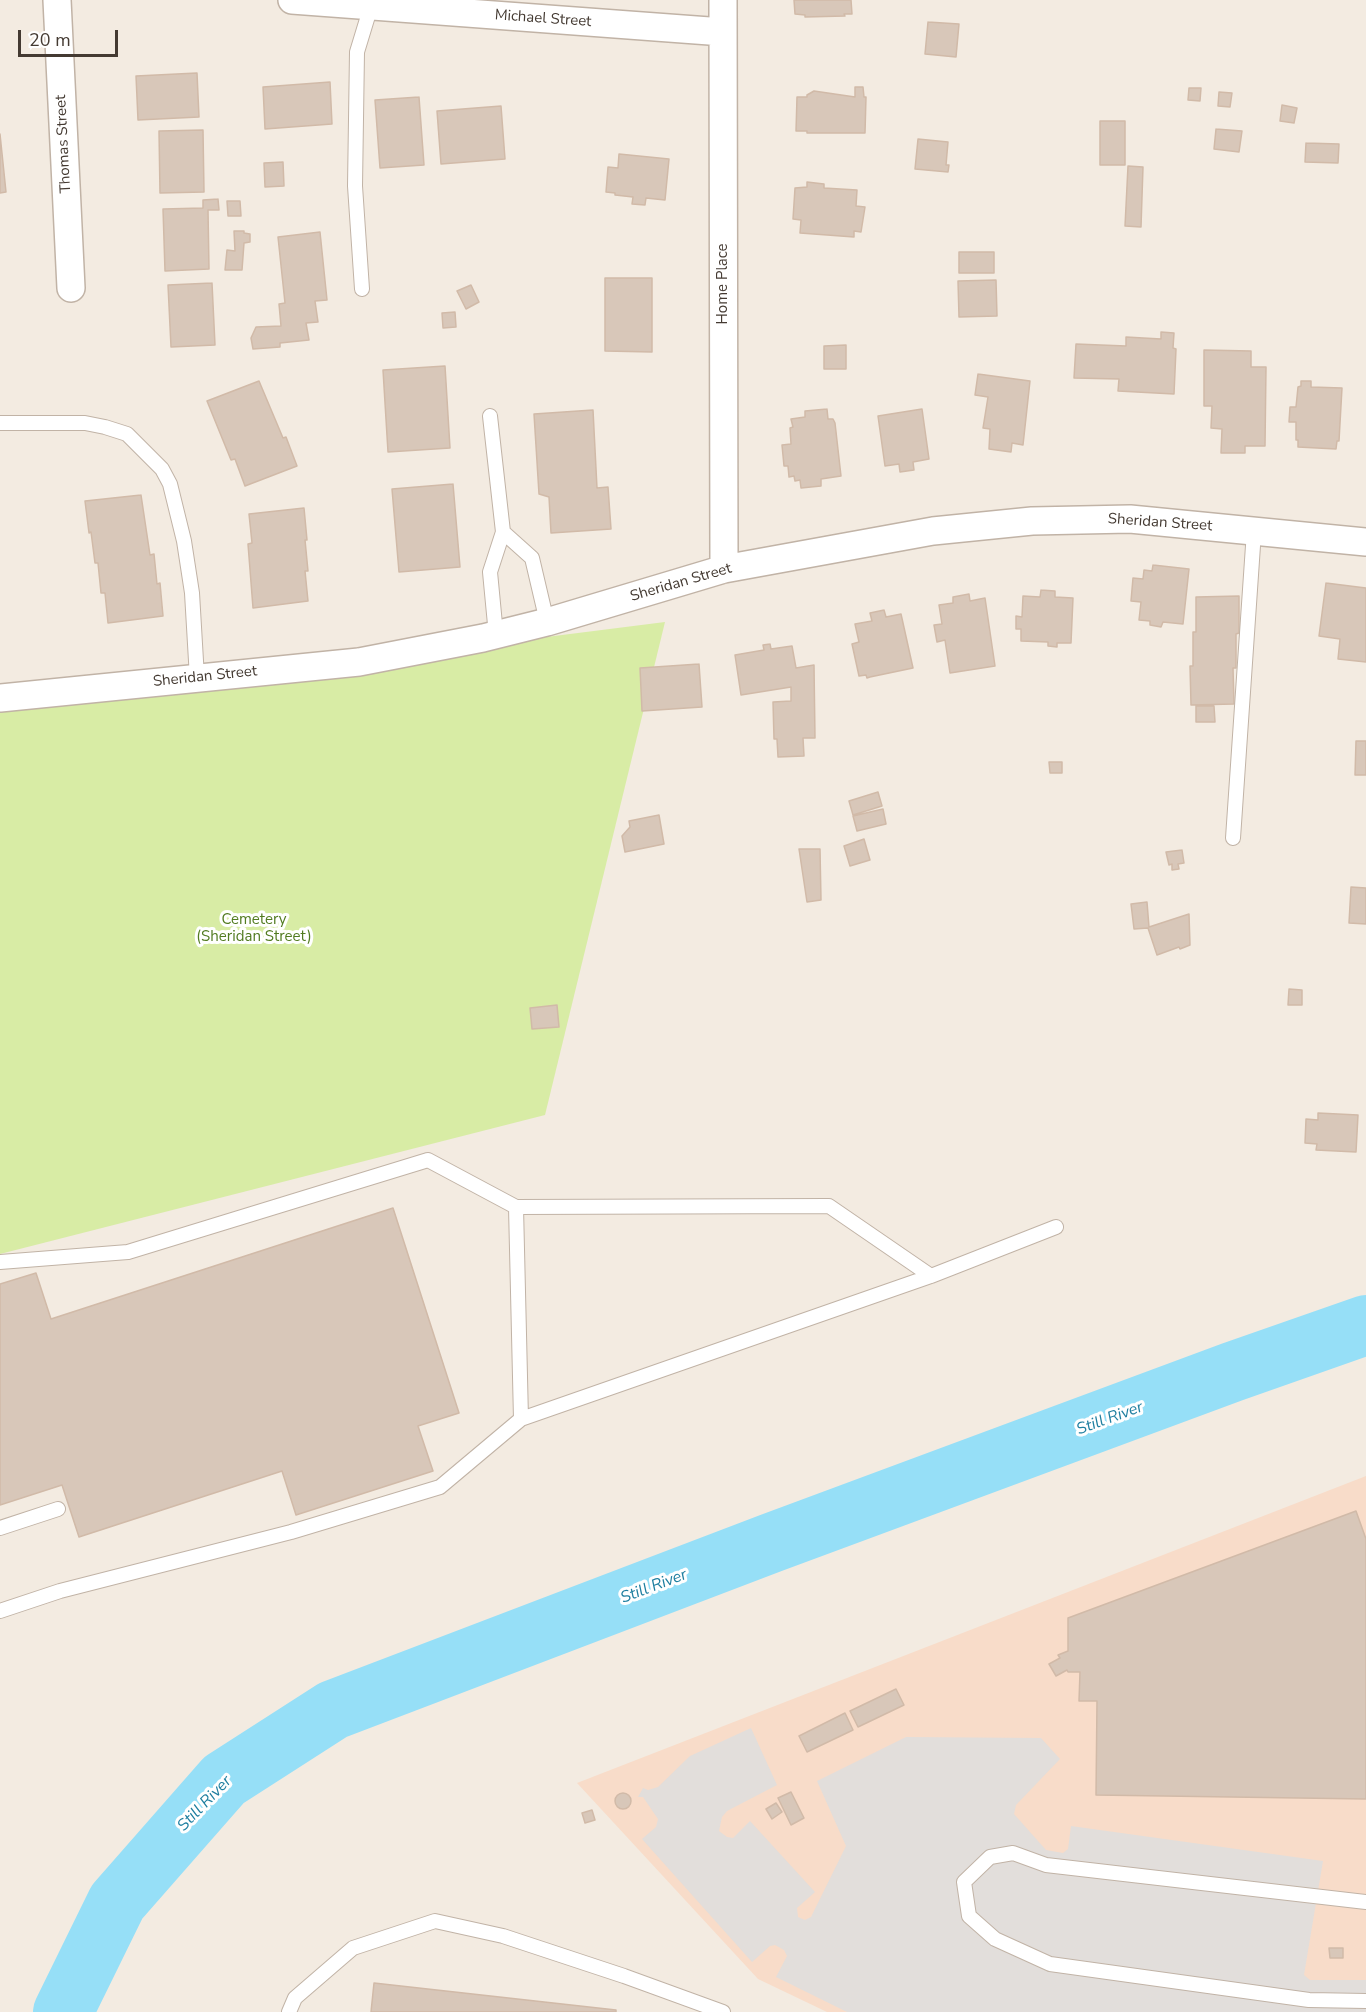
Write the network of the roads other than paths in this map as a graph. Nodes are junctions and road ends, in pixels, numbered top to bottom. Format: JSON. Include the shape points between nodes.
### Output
{"nodes":[{"id":1,"x":57,"y":0,"type":"edge"},
{"id":2,"x":292,"y":0,"type":"edge"},
{"id":3,"x":723,"y":0,"type":"edge"},
{"id":4,"x":371,"y":6,"type":"junction"},
{"id":5,"x":723,"y":32,"type":"junction"},
{"id":6,"x":71,"y":288,"type":"dead end"},
{"id":7,"x":362,"y":289,"type":"dead end"},
{"id":8,"x":490,"y":416,"type":"dead end"},
{"id":9,"x":0,"y":423,"type":"edge"},
{"id":10,"x":1254,"y":531,"type":"junction"},
{"id":11,"x":503,"y":532,"type":"junction"},
{"id":12,"x":1366,"y":542,"type":"edge"},
{"id":13,"x":724,"y":569,"type":"junction"},
{"id":14,"x":547,"y":622,"type":"junction"},
{"id":15,"x":496,"y":635,"type":"junction"},
{"id":16,"x":197,"y":678,"type":"junction"},
{"id":17,"x":0,"y":698,"type":"edge"},
{"id":18,"x":1233,"y":838,"type":"dead end"},
{"id":19,"x":516,"y":1207,"type":"junction"},
{"id":20,"x":1056,"y":1227,"type":"dead end"},
{"id":21,"x":0,"y":1262,"type":"edge"},
{"id":22,"x":932,"y":1276,"type":"junction"},
{"id":23,"x":521,"y":1419,"type":"junction"},
{"id":24,"x":58,"y":1509,"type":"dead end"},
{"id":25,"x":0,"y":1528,"type":"edge"},
{"id":26,"x":0,"y":1611,"type":"edge"},
{"id":27,"x":1366,"y":1902,"type":"edge"},
{"id":28,"x":1366,"y":2001,"type":"edge"},
{"id":29,"x":289,"y":2012,"type":"edge"},
{"id":30,"x":723,"y":2012,"type":"edge"}],
"edges":[{"from":1,"to":6,"type":"street","name":"Thomas Street"},
{"from":2,"to":4,"type":"street","name":"Michael Street"},
{"from":3,"to":5,"type":"street","name":"Home Place"},
{"from":4,"to":5,"type":"street","name":"Michael Street"},
{"from":4,"to":7,"type":"lane","via":[[357,52],[355,186]]},
{"from":5,"to":13,"type":"street","name":"Home Place"},
{"from":8,"to":11,"type":"lane"},
{"from":9,"to":16,"type":"lane","via":[[85,423],[105,427],[128,434],[162,469],[170,484],[184,541],[192,593]]},
{"from":10,"to":12,"type":"street","name":"Sheridan Street"},
{"from":10,"to":13,"type":"street","name":"Sheridan Street","via":[[1130,519],[1032,521],[933,531]]},
{"from":10,"to":18,"type":"lane"},
{"from":11,"to":14,"type":"lane","via":[[532,558]]},
{"from":11,"to":15,"type":"lane","via":[[490,572]]},
{"from":13,"to":14,"type":"street","name":"Sheridan Street"},
{"from":14,"to":15,"type":"street","name":"Sheridan Street"},
{"from":15,"to":16,"type":"street","name":"Sheridan Street","via":[[359,662]]},
{"from":16,"to":17,"type":"street","name":"Sheridan Street"},
{"from":19,"to":21,"type":"lane","via":[[428,1160],[128,1252]]},
{"from":19,"to":22,"type":"lane","via":[[829,1206]]},
{"from":19,"to":23,"type":"lane"},
{"from":20,"to":22,"type":"lane"},
{"from":22,"to":23,"type":"lane"},
{"from":23,"to":26,"type":"lane","via":[[440,1487]]},
{"from":24,"to":25,"type":"lane"},
{"from":27,"to":28,"type":"lane","via":[[1046,1865],[1012,1853],[990,1857],[964,1882],[969,1916],[996,1939],[1050,1964],[1309,2000]]},
{"from":29,"to":30,"type":"lane","via":[[295,1998],[353,1948],[435,1921],[503,1936]]}]}
